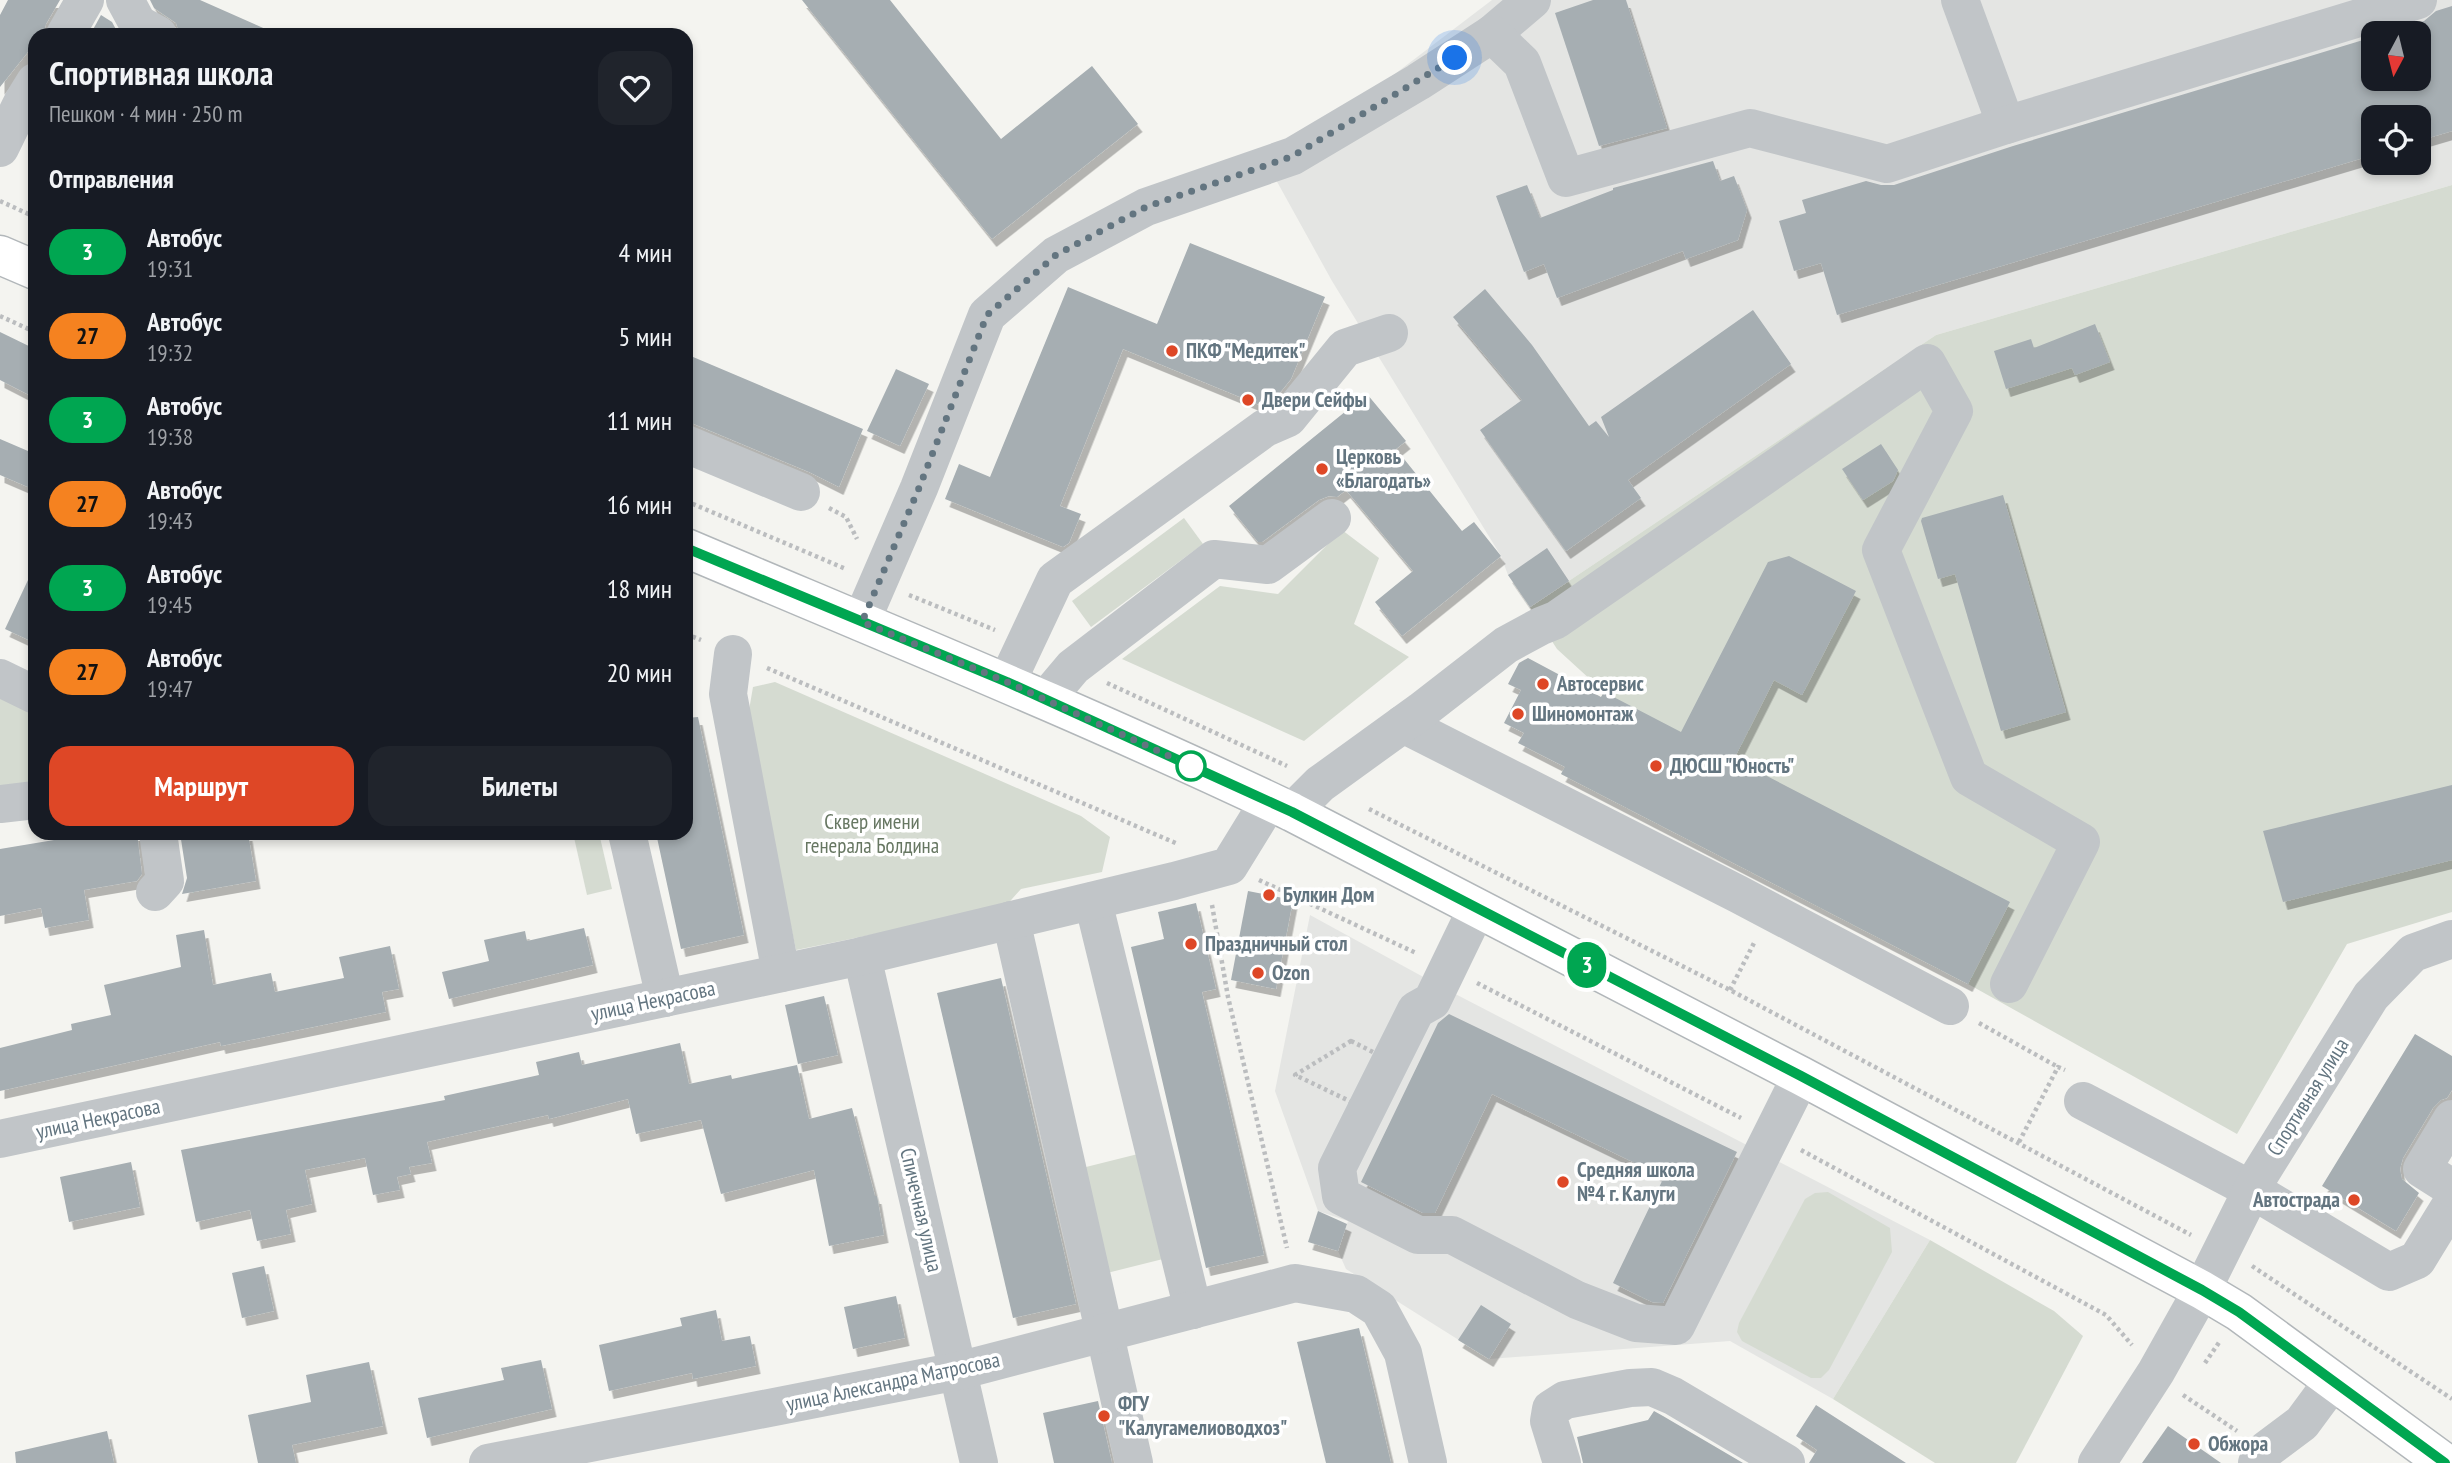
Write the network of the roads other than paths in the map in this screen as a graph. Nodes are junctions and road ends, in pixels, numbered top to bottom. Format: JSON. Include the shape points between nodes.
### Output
{"nodes":[{"id":1,"x":85,"y":0,"type":"edge"},
{"id":2,"x":125,"y":0,"type":"edge"},
{"id":3,"x":1532,"y":0,"type":"edge"},
{"id":4,"x":1960,"y":0,"type":"edge"},
{"id":5,"x":2399,"y":3,"type":"edge"},
{"id":6,"x":69,"y":28,"type":"edge"},
{"id":7,"x":145,"y":28,"type":"edge"},
{"id":8,"x":1492,"y":34,"type":"junction"},
{"id":9,"x":28,"y":93,"type":"edge"},
{"id":10,"x":2006,"y":125,"type":"junction"},
{"id":11,"x":0,"y":148,"type":"edge"},
{"id":12,"x":0,"y":255,"type":"edge"},
{"id":13,"x":28,"y":267,"type":"edge"},
{"id":14,"x":1389,"y":333,"type":"dead end"},
{"id":15,"x":693,"y":447,"type":"edge"},
{"id":16,"x":801,"y":492,"type":"dead end"},
{"id":17,"x":1332,"y":518,"type":"dead end"},
{"id":18,"x":693,"y":551,"type":"edge"},
{"id":19,"x":862,"y":622,"type":"junction"},
{"id":20,"x":733,"y":654,"type":"road end"},
{"id":21,"x":0,"y":678,"type":"edge"},
{"id":22,"x":1007,"y":682,"type":"junction"},
{"id":23,"x":28,"y":692,"type":"edge"},
{"id":24,"x":1046,"y":699,"type":"junction"},
{"id":25,"x":1403,"y":724,"type":"junction"},
{"id":26,"x":28,"y":801,"type":"edge"},
{"id":27,"x":0,"y":804,"type":"edge"},
{"id":28,"x":1280,"y":807,"type":"junction"},
{"id":29,"x":159,"y":840,"type":"edge"},
{"id":30,"x":629,"y":840,"type":"edge"},
{"id":31,"x":155,"y":892,"type":"dead end"},
{"id":32,"x":1093,"y":901,"type":"junction"},
{"id":33,"x":1477,"y":908,"type":"junction"},
{"id":34,"x":1011,"y":920,"type":"junction"},
{"id":35,"x":2452,"y":939,"type":"edge"},
{"id":36,"x":862,"y":956,"type":"junction"},
{"id":37,"x":781,"y":974,"type":"junction"},
{"id":38,"x":2009,"y":984,"type":"dead end"},
{"id":39,"x":665,"y":998,"type":"junction"},
{"id":40,"x":1950,"y":1006,"type":"road end"},
{"id":41,"x":1801,"y":1076,"type":"junction"},
{"id":42,"x":2083,"y":1101,"type":"dead end"},
{"id":43,"x":2452,"y":1119,"type":"edge"},
{"id":44,"x":0,"y":1139,"type":"edge"},
{"id":45,"x":2452,"y":1188,"type":"edge"},
{"id":46,"x":2252,"y":1190,"type":"junction"},
{"id":47,"x":2452,"y":1203,"type":"edge"},
{"id":48,"x":2202,"y":1290,"type":"junction"},
{"id":49,"x":1193,"y":1310,"type":"junction"},
{"id":50,"x":1105,"y":1334,"type":"junction"},
{"id":51,"x":958,"y":1371,"type":"junction"},
{"id":52,"x":2333,"y":1381,"type":"junction"},
{"id":53,"x":2273,"y":1459,"type":"edge"},
{"id":54,"x":488,"y":1463,"type":"edge"},
{"id":55,"x":979,"y":1463,"type":"edge"},
{"id":56,"x":1134,"y":1463,"type":"edge"},
{"id":57,"x":1428,"y":1463,"type":"edge"},
{"id":58,"x":1562,"y":1463,"type":"edge"},
{"id":59,"x":1786,"y":1463,"type":"edge"},
{"id":60,"x":2097,"y":1463,"type":"edge"},
{"id":61,"x":2445,"y":1463,"type":"edge"}],
"edges":[{"from":1,"to":6,"type":"street"},
{"from":2,"to":7,"type":"street","via":[[138,24]]},
{"from":3,"to":8,"type":"street"},
{"from":4,"to":10,"type":"street"},
{"from":5,"to":10,"type":"street"},
{"from":8,"to":10,"type":"street","via":[[1522,63],[1566,178],[1750,128],[1887,164]]},
{"from":8,"to":19,"type":"street","via":[[1293,156],[1146,207],[1056,255],[987,315]]},
{"from":9,"to":11,"type":"street"},
{"from":12,"to":13,"type":"main road"},
{"from":14,"to":22,"type":"street","via":[[1345,348],[1288,418],[1265,428],[1055,580]]},
{"from":15,"to":16,"type":"street"},
{"from":17,"to":24,"type":"street","via":[[1268,565],[1214,559],[1073,667]]},
{"from":18,"to":19,"type":"main road"},
{"from":19,"to":22,"type":"main road"},
{"from":20,"to":37,"type":"street","via":[[728,694]]},
{"from":21,"to":23,"type":"street"},
{"from":22,"to":24,"type":"main road"},
{"from":24,"to":28,"type":"main road"},
{"from":25,"to":28,"type":"street"},
{"from":25,"to":38,"type":"street","via":[[1506,645],[1556,620],[1927,363],[1954,411],[1881,550],[1969,777],[2081,842]]},
{"from":25,"to":40,"type":"street"},
{"from":26,"to":27,"type":"street"},
{"from":28,"to":32,"type":"street","name":"улица Некрасова","via":[[1218,869]]},
{"from":28,"to":33,"type":"main road"},
{"from":29,"to":31,"type":"street","via":[[165,881]]},
{"from":30,"to":39,"type":"street"},
{"from":32,"to":34,"type":"street","name":"улица Некрасова"},
{"from":32,"to":49,"type":"street"},
{"from":33,"to":41,"type":"main road"},
{"from":33,"to":41,"type":"street","via":[[1432,1001],[1416,1010],[1337,1168],[1341,1196],[1418,1235],[1452,1235],[1577,1300],[1636,1323],[1676,1326]]},
{"from":34,"to":36,"type":"street","name":"улица Некрасова"},
{"from":34,"to":50,"type":"street"},
{"from":35,"to":46,"type":"street","name":"Спортивная улица","via":[[2413,953],[2371,996]]},
{"from":36,"to":37,"type":"street","name":"улица Некрасова"},
{"from":36,"to":51,"type":"street","name":"Спичечная улица"},
{"from":37,"to":39,"type":"street","name":"улица Некрасова"},
{"from":39,"to":44,"type":"street","name":"улица Некрасова"},
{"from":41,"to":48,"type":"main road"},
{"from":42,"to":46,"type":"street"},
{"from":43,"to":45,"type":"street","via":[[2422,1170]]},
{"from":46,"to":47,"type":"street","via":[[2389,1272],[2417,1260]]},
{"from":46,"to":48,"type":"street","name":"Спортивная улица"},
{"from":48,"to":52,"type":"main road"},
{"from":48,"to":60,"type":"street","name":"Спортивная улица"},
{"from":49,"to":50,"type":"street","name":"улица Александра Матросова"},
{"from":49,"to":57,"type":"street","name":"улица Александра Матросова","via":[[1295,1283],[1356,1294],[1379,1309],[1403,1353]]},
{"from":50,"to":51,"type":"street","name":"улица Александра Матросова"},
{"from":50,"to":56,"type":"street"},
{"from":51,"to":54,"type":"street","name":"улица Александра Матросова"},
{"from":51,"to":55,"type":"street","name":"Спичечная улица"},
{"from":52,"to":53,"type":"street"},
{"from":52,"to":61,"type":"main road"},
{"from":58,"to":59,"type":"street","via":[[1549,1421],[1551,1409],[1565,1400],[1652,1387]]}]}
